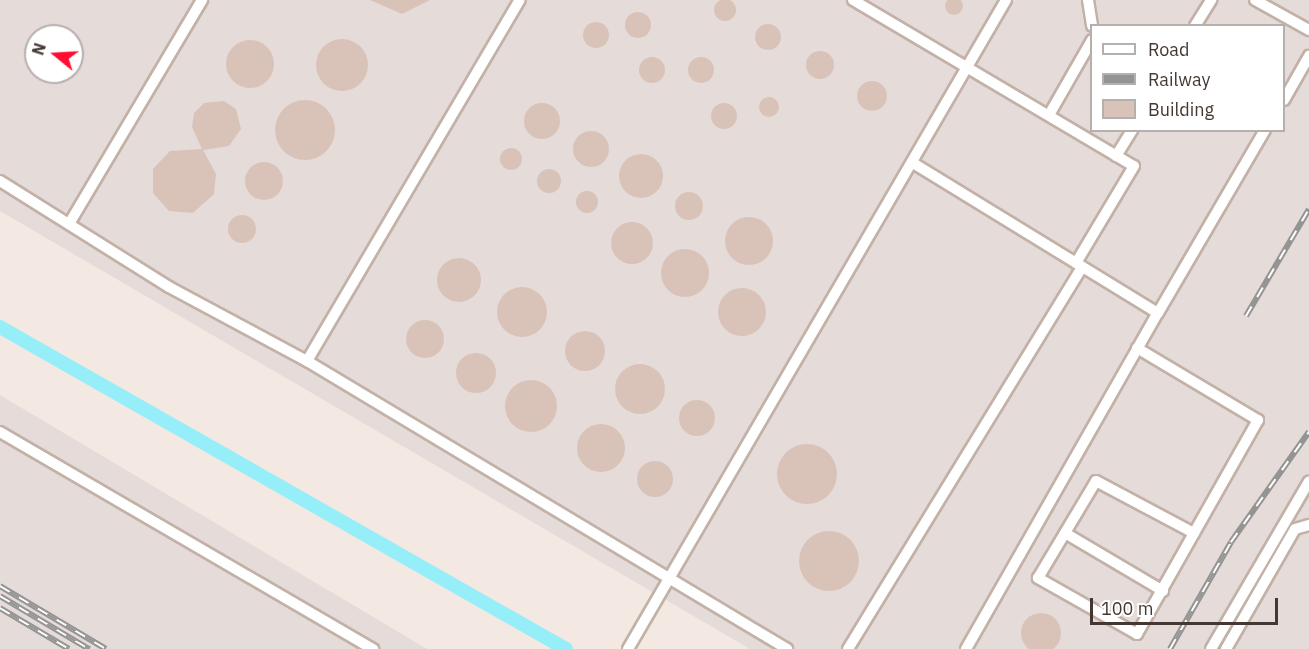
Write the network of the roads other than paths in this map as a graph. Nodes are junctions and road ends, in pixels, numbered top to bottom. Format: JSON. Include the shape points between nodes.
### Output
{"nodes":[{"id":1,"x":201,"y":0,"type":"edge"},
{"id":2,"x":520,"y":0,"type":"edge"},
{"id":3,"x":854,"y":0,"type":"edge"},
{"id":4,"x":1006,"y":0,"type":"edge"},
{"id":5,"x":1088,"y":0,"type":"edge"},
{"id":6,"x":1211,"y":0,"type":"edge"},
{"id":7,"x":1255,"y":0,"type":"edge"},
{"id":8,"x":1092,"y":24,"type":"edge"},
{"id":9,"x":1196,"y":24,"type":"edge"},
{"id":10,"x":1309,"y":30,"type":"edge"},
{"id":11,"x":1090,"y":44,"type":"edge"},
{"id":12,"x":1309,"y":56,"type":"edge"},
{"id":13,"x":968,"y":67,"type":"junction"},
{"id":14,"x":1285,"y":98,"type":"edge"},
{"id":15,"x":1049,"y":116,"type":"junction"},
{"id":16,"x":1131,"y":132,"type":"edge"},
{"id":17,"x":1264,"y":132,"type":"edge"},
{"id":18,"x":1116,"y":156,"type":"junction"},
{"id":19,"x":913,"y":163,"type":"junction"},
{"id":20,"x":0,"y":181,"type":"edge"},
{"id":21,"x":69,"y":224,"type":"junction"},
{"id":22,"x":1079,"y":265,"type":"junction"},
{"id":23,"x":1158,"y":313,"type":"junction"},
{"id":24,"x":1137,"y":348,"type":"junction"},
{"id":25,"x":307,"y":361,"type":"junction"},
{"id":26,"x":0,"y":432,"type":"edge"},
{"id":27,"x":1309,"y":481,"type":"edge"},
{"id":28,"x":1309,"y":525,"type":"edge"},
{"id":29,"x":1065,"y":533,"type":"junction"},
{"id":30,"x":1194,"y":533,"type":"junction"},
{"id":31,"x":668,"y":576,"type":"junction"},
{"id":32,"x":1163,"y":591,"type":"junction"},
{"id":33,"x":373,"y":649,"type":"edge"},
{"id":34,"x":628,"y":649,"type":"edge"},
{"id":35,"x":787,"y":649,"type":"edge"},
{"id":36,"x":848,"y":649,"type":"edge"},
{"id":37,"x":966,"y":649,"type":"edge"},
{"id":38,"x":1210,"y":649,"type":"edge"},
{"id":39,"x":1226,"y":649,"type":"edge"}],
"edges":[{"from":1,"to":21,"type":"street"},
{"from":2,"to":25,"type":"street"},
{"from":3,"to":13,"type":"street"},
{"from":4,"to":13,"type":"street"},
{"from":5,"to":8,"type":"street"},
{"from":6,"to":9,"type":"street"},
{"from":7,"to":10,"type":"street"},
{"from":11,"to":15,"type":"street"},
{"from":12,"to":14,"type":"street"},
{"from":13,"to":15,"type":"street"},
{"from":13,"to":19,"type":"street"},
{"from":15,"to":18,"type":"street"},
{"from":16,"to":18,"type":"street"},
{"from":17,"to":23,"type":"street"},
{"from":18,"to":22,"type":"street","via":[[1134,166]]},
{"from":19,"to":22,"type":"street"},
{"from":19,"to":31,"type":"street"},
{"from":20,"to":21,"type":"street"},
{"from":21,"to":25,"type":"street","via":[[169,287]]},
{"from":22,"to":23,"type":"street"},
{"from":22,"to":36,"type":"street"},
{"from":23,"to":24,"type":"street"},
{"from":24,"to":30,"type":"street","via":[[1258,420]]},
{"from":24,"to":37,"type":"street"},
{"from":25,"to":31,"type":"street"},
{"from":26,"to":33,"type":"street"},
{"from":27,"to":38,"type":"street"},
{"from":28,"to":39,"type":"street","via":[[1295,529]]},
{"from":29,"to":30,"type":"street","via":[[1096,481]]},
{"from":29,"to":32,"type":"street"},
{"from":29,"to":32,"type":"street","via":[[1038,578],[1137,634]]},
{"from":30,"to":32,"type":"street"},
{"from":31,"to":34,"type":"street"},
{"from":31,"to":35,"type":"street"}]}
